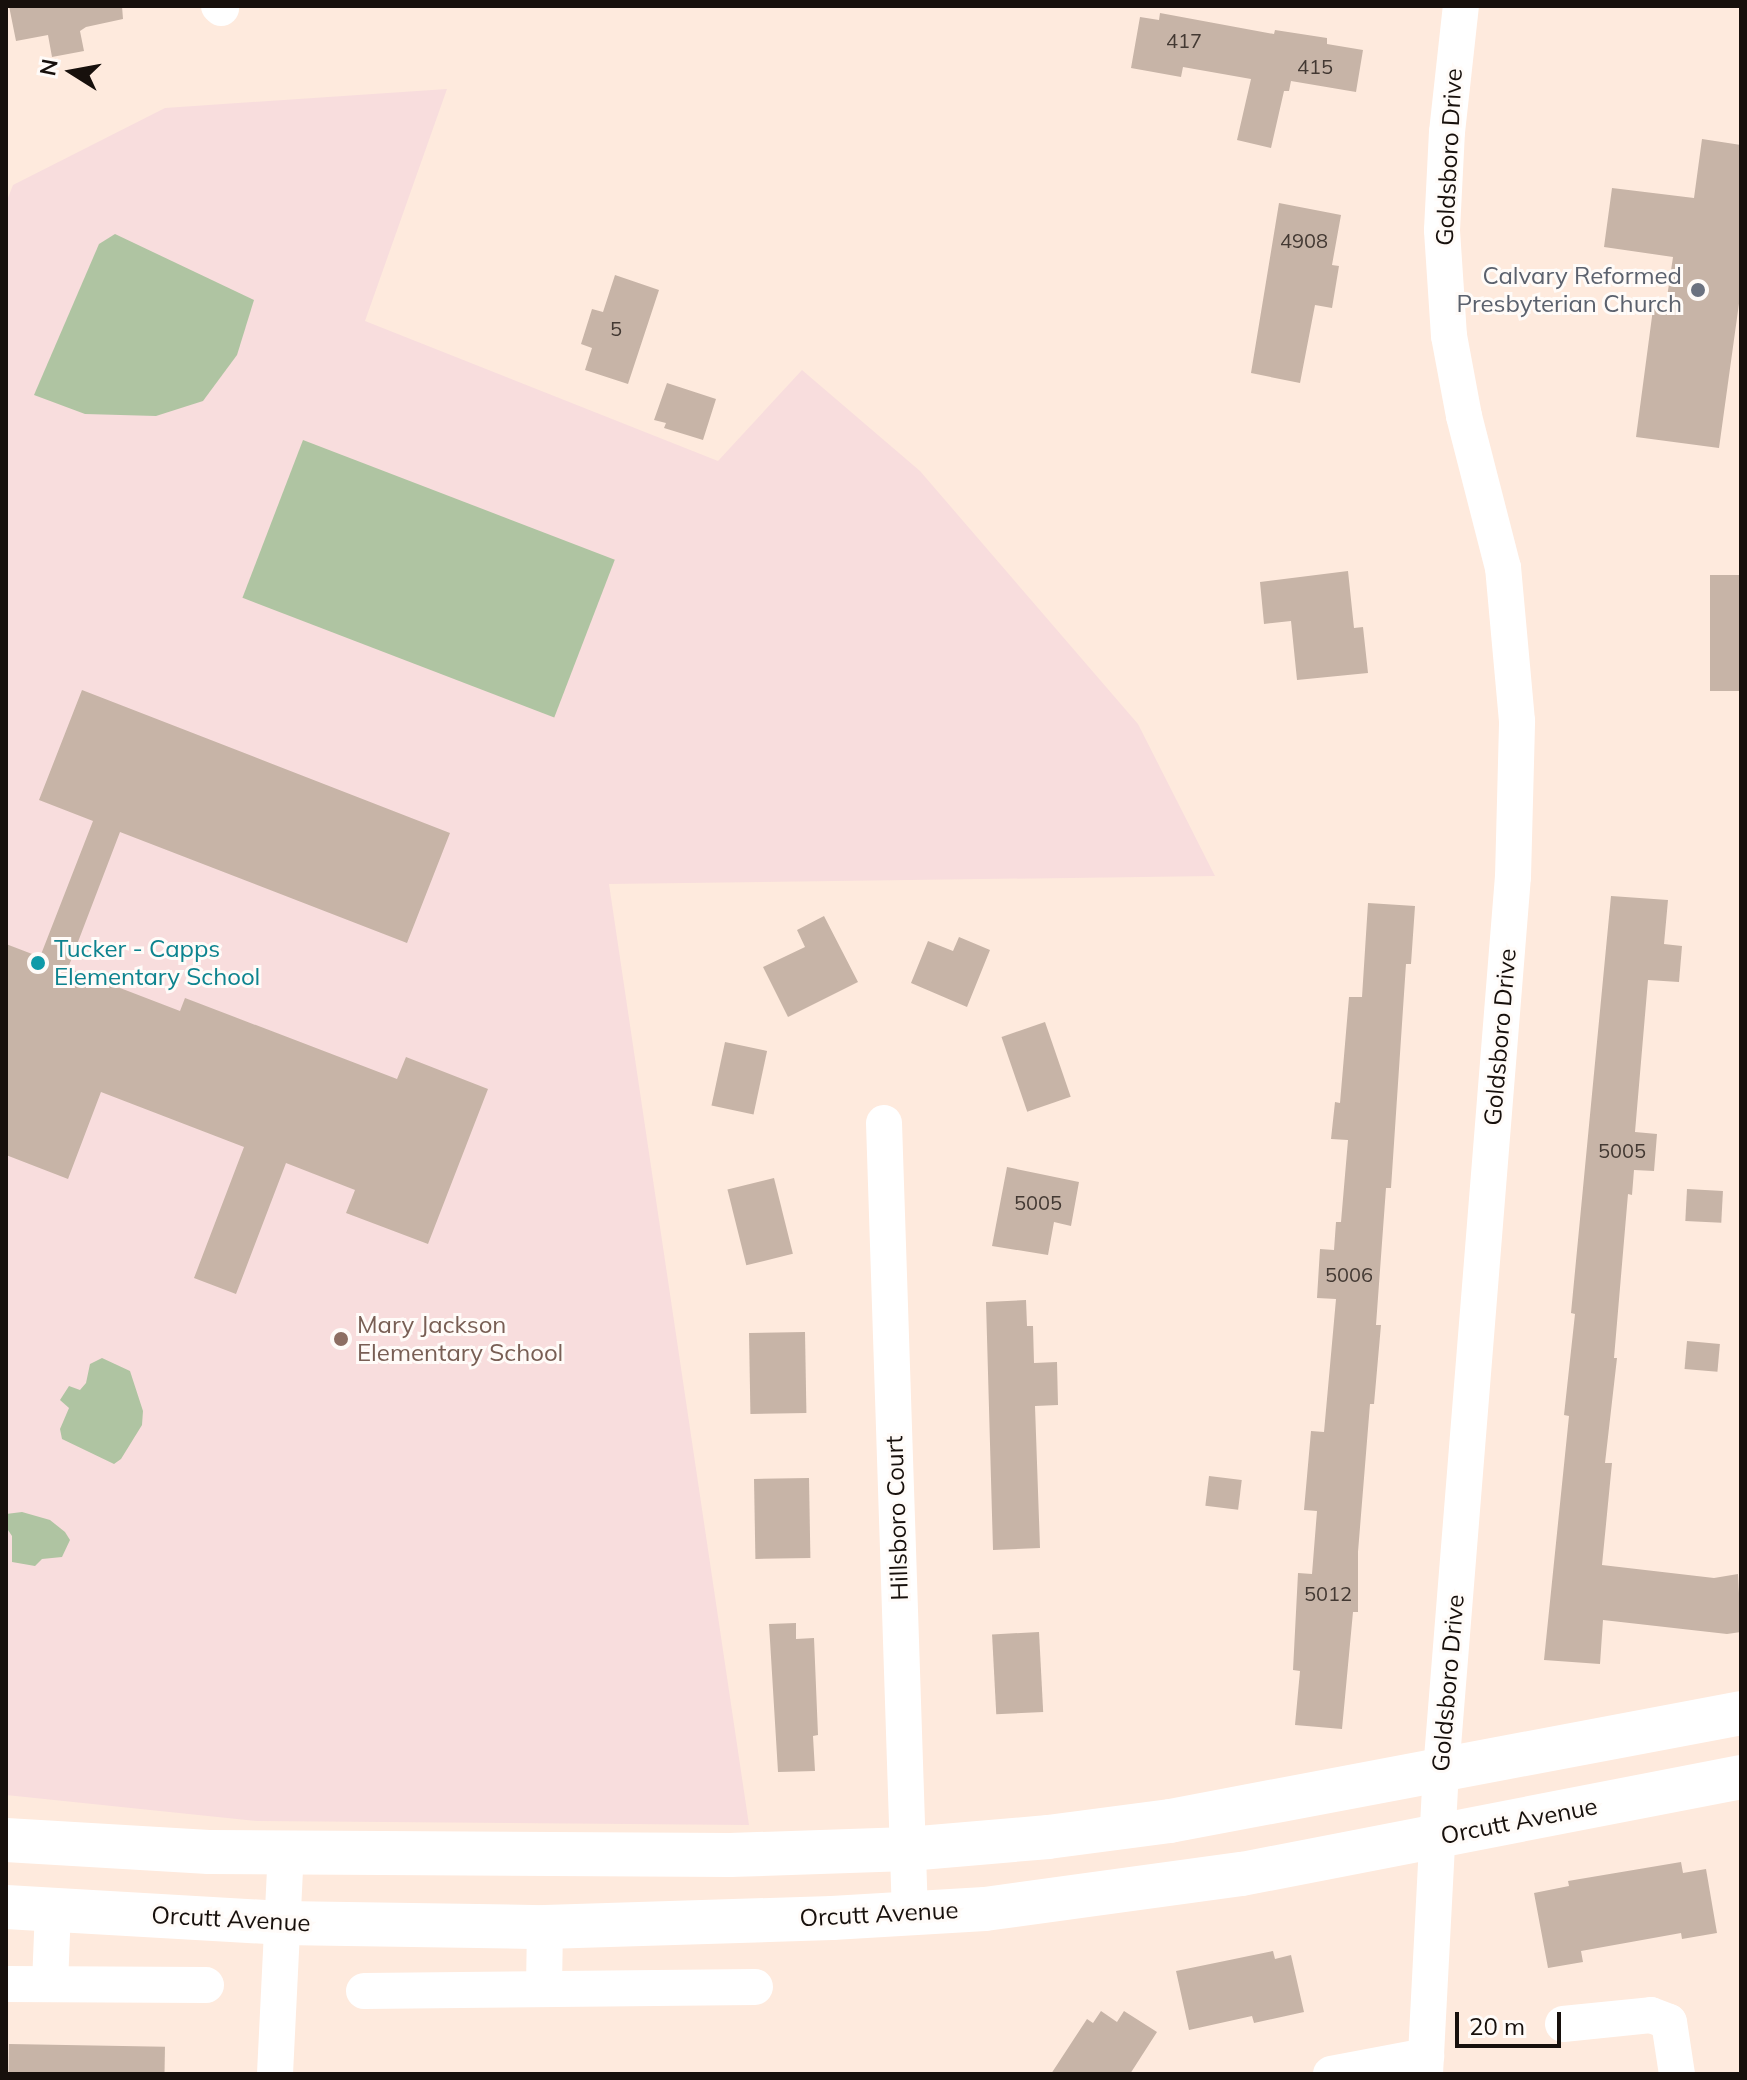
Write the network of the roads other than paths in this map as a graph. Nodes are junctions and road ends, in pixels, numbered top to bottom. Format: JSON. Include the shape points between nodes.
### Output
{"nodes":[{"id":1,"x":1461,"y":6,"type":"edge"},
{"id":2,"x":884,"y":1123,"type":"dead end"},
{"id":3,"x":1741,"y":1713,"type":"edge"},
{"id":4,"x":1441,"y":1771,"type":"junction"},
{"id":5,"x":1741,"y":1777,"type":"edge"},
{"id":6,"x":1437,"y":1837,"type":"junction"},
{"id":7,"x":6,"y":1840,"type":"edge"},
{"id":8,"x":908,"y":1849,"type":"junction"},
{"id":9,"x":286,"y":1852,"type":"junction"},
{"id":10,"x":6,"y":1907,"type":"edge"},
{"id":11,"x":53,"y":1910,"type":"junction"},
{"id":12,"x":910,"y":1914,"type":"junction"},
{"id":13,"x":282,"y":1923,"type":"junction"},
{"id":14,"x":545,"y":1927,"type":"junction"},
{"id":15,"x":6,"y":1984,"type":"edge"},
{"id":16,"x":50,"y":1984,"type":"junction"},
{"id":17,"x":206,"y":1985,"type":"dead end"},
{"id":18,"x":755,"y":1987,"type":"dead end"},
{"id":19,"x":544,"y":1989,"type":"junction"},
{"id":20,"x":364,"y":1991,"type":"dead end"},
{"id":21,"x":1563,"y":2024,"type":"dead end"},
{"id":22,"x":1425,"y":2065,"type":"edge"},
{"id":23,"x":275,"y":2074,"type":"edge"},
{"id":24,"x":1331,"y":2074,"type":"edge"},
{"id":25,"x":1677,"y":2074,"type":"edge"}],
"edges":[{"from":1,"to":4,"type":"street","name":"Goldsboro Drive","via":[[1442,230],[1448,321],[1464,416],[1503,568],[1517,721],[1513,877]]},
{"from":2,"to":8,"type":"street","name":"Hillsboro Court"},
{"from":3,"to":4,"type":"main road"},
{"from":4,"to":6,"type":"street","name":"Goldsboro Drive"},
{"from":4,"to":8,"type":"main road","via":[[1170,1821]]},
{"from":5,"to":6,"type":"main road","name":"Orcutt Avenue"},
{"from":6,"to":12,"type":"main road","name":"Orcutt Avenue","via":[[1114,1894]]},
{"from":6,"to":22,"type":"street","name":"Goldsboro Drive"},
{"from":7,"to":9,"type":"main road"},
{"from":8,"to":9,"type":"main road","via":[[730,1855]]},
{"from":8,"to":12,"type":"street","name":"Hillsboro Court"},
{"from":9,"to":13,"type":"street"},
{"from":10,"to":11,"type":"main road","name":"Orcutt Avenue"},
{"from":11,"to":13,"type":"main road","name":"Orcutt Avenue"},
{"from":11,"to":16,"type":"street"},
{"from":12,"to":14,"type":"main road","name":"Orcutt Avenue"},
{"from":13,"to":14,"type":"main road","name":"Orcutt Avenue"},
{"from":13,"to":23,"type":"street"},
{"from":14,"to":19,"type":"street"},
{"from":15,"to":16,"type":"street"},
{"from":16,"to":17,"type":"street"},
{"from":18,"to":19,"type":"street"},
{"from":19,"to":20,"type":"street"},
{"from":21,"to":25,"type":"street","via":[[1651,2015],[1669,2022]]},
{"from":22,"to":24,"type":"street"}]}
